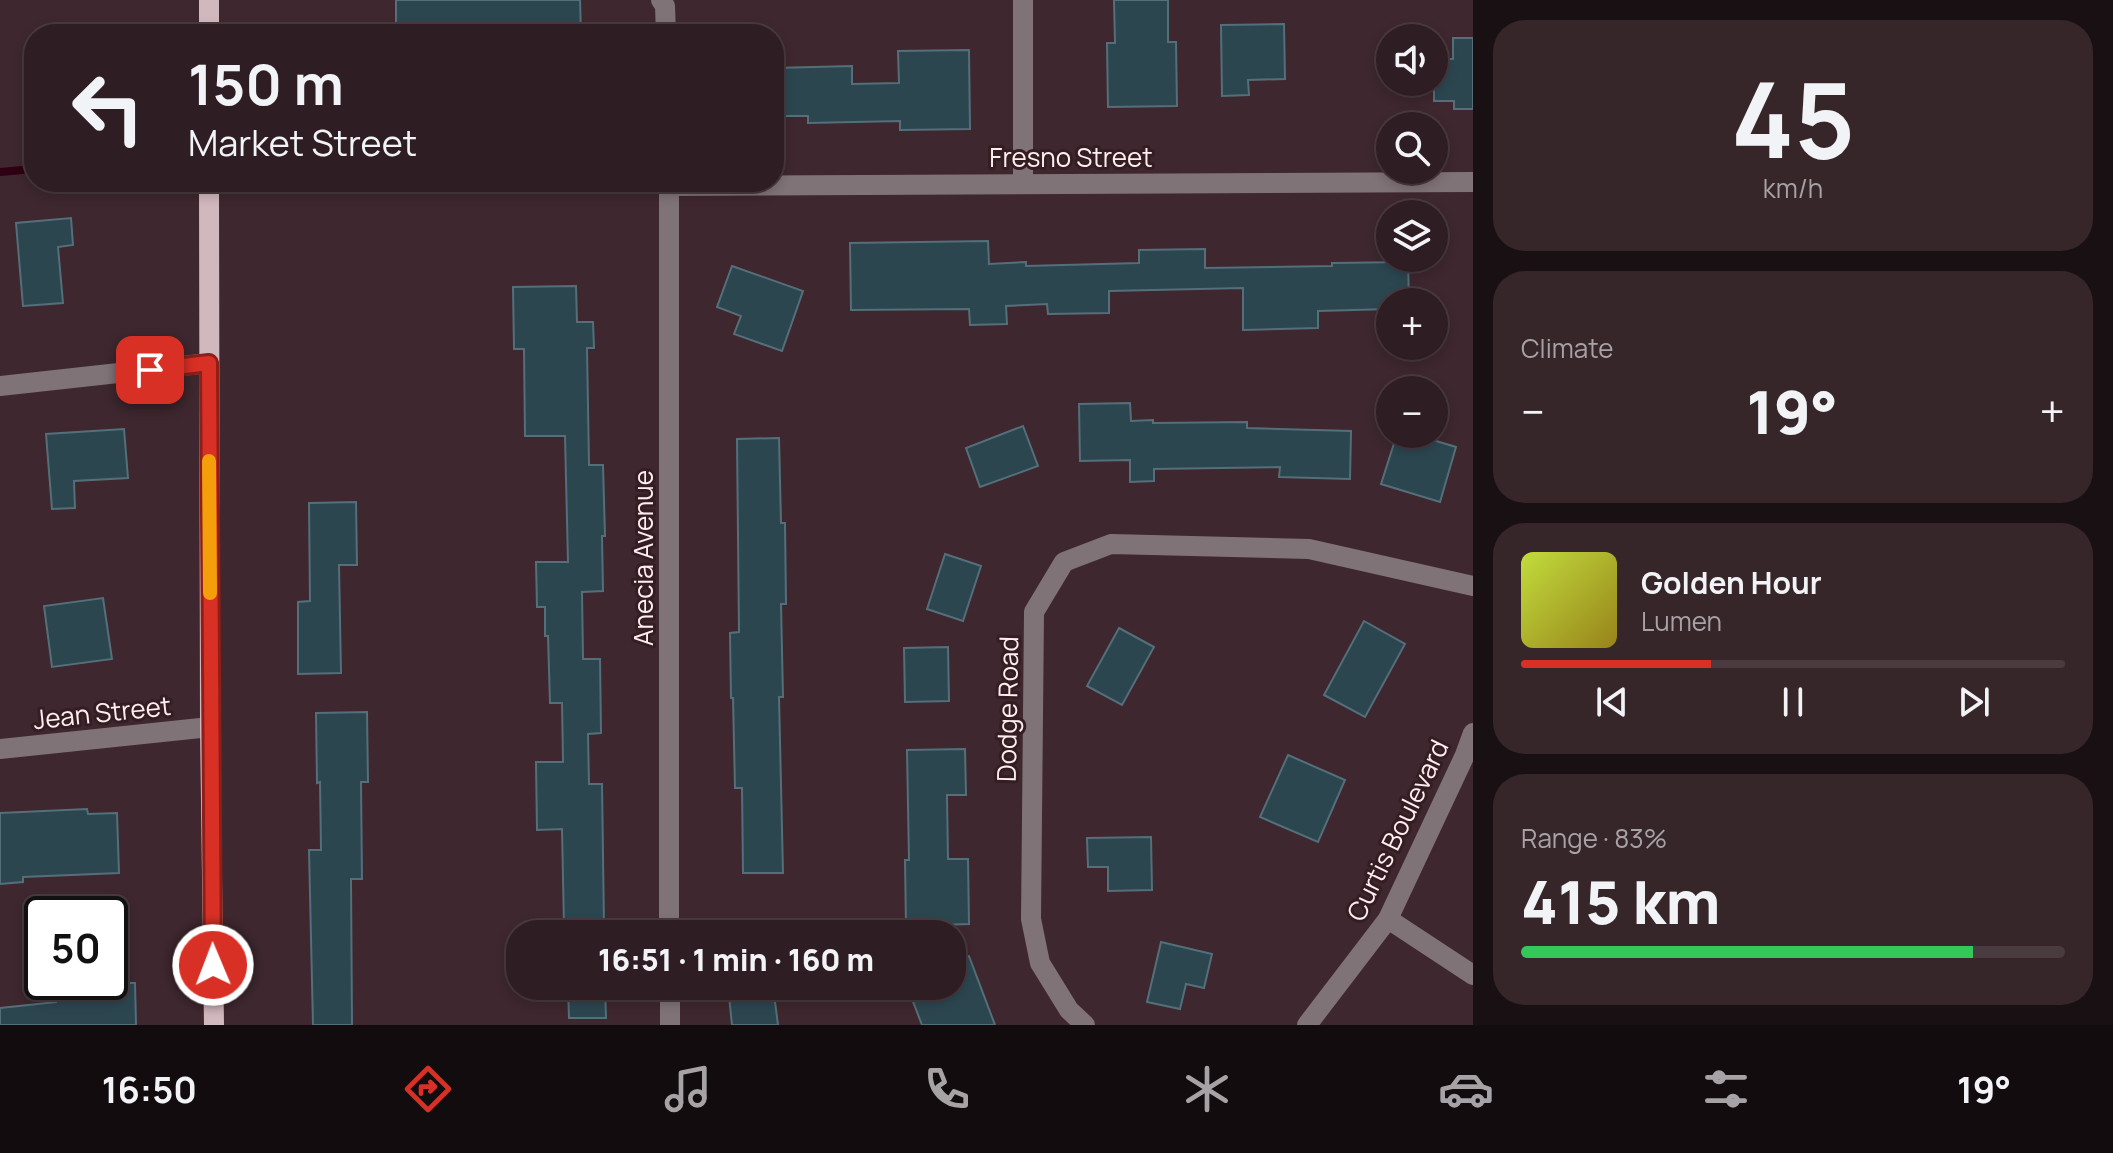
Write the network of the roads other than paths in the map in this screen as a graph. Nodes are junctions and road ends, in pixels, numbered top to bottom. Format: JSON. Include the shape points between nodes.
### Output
{"nodes":[{"id":1,"x":209,"y":0,"type":"edge"},
{"id":2,"x":661,"y":0,"type":"edge"},
{"id":3,"x":1023,"y":0,"type":"edge"},
{"id":4,"x":209,"y":24,"type":"edge"},
{"id":5,"x":666,"y":24,"type":"edge"},
{"id":6,"x":1473,"y":182,"type":"edge"},
{"id":7,"x":1023,"y":183,"type":"junction"},
{"id":8,"x":784,"y":184,"type":"edge"},
{"id":9,"x":209,"y":192,"type":"edge"},
{"id":10,"x":669,"y":192,"type":"edge"},
{"id":11,"x":209,"y":363,"type":"junction"},
{"id":12,"x":0,"y":386,"type":"edge"},
{"id":13,"x":1473,"y":586,"type":"edge"},
{"id":14,"x":210,"y":727,"type":"junction"},
{"id":15,"x":1473,"y":733,"type":"edge"},
{"id":16,"x":0,"y":749,"type":"edge"},
{"id":17,"x":1388,"y":919,"type":"junction"},
{"id":18,"x":669,"y":920,"type":"edge"},
{"id":19,"x":1473,"y":975,"type":"edge"},
{"id":20,"x":670,"y":1000,"type":"edge"},
{"id":21,"x":214,"y":1025,"type":"edge"},
{"id":22,"x":670,"y":1025,"type":"edge"},
{"id":23,"x":1085,"y":1025,"type":"edge"},
{"id":24,"x":1307,"y":1025,"type":"edge"}],
"edges":[{"from":1,"to":4,"type":"main road"},
{"from":2,"to":5,"type":"street"},
{"from":3,"to":7,"type":"street"},
{"from":6,"to":7,"type":"street","name":"Fresno Street"},
{"from":7,"to":8,"type":"street","name":"Fresno Street"},
{"from":9,"to":11,"type":"main road"},
{"from":10,"to":18,"type":"street","name":"Anecia Avenue"},
{"from":11,"to":12,"type":"street"},
{"from":11,"to":14,"type":"main road"},
{"from":13,"to":23,"type":"street","name":"Dodge Road","via":[[1309,549],[1111,544],[1064,562],[1034,612],[1031,919],[1040,963],[1069,1010]]},
{"from":14,"to":16,"type":"street","name":"Jean Street"},
{"from":14,"to":21,"type":"main road"},
{"from":15,"to":17,"type":"street","name":"Curtis Boulevard"},
{"from":17,"to":19,"type":"street"},
{"from":17,"to":24,"type":"street","name":"Curtis Boulevard"},
{"from":20,"to":22,"type":"street"}]}
